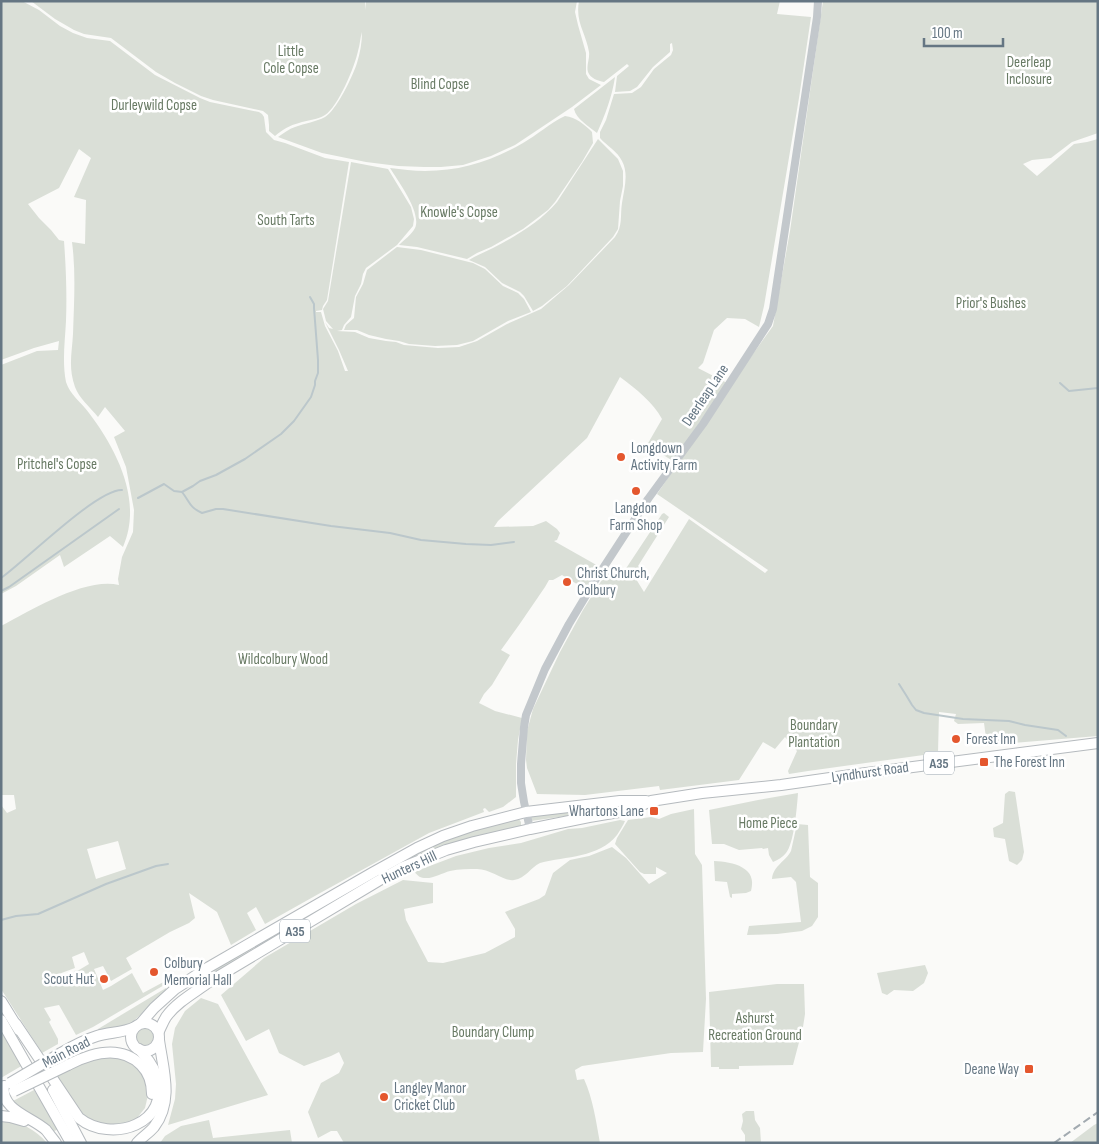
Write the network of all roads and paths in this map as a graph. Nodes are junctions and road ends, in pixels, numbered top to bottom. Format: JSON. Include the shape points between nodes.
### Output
{"nodes":[{"id":1,"x":818,"y":1,"type":"edge"},
{"id":2,"x":1098,"y":743,"type":"edge"},
{"id":3,"x":702,"y":793,"type":"joint"},
{"id":4,"x":651,"y":801,"type":"junction"},
{"id":5,"x":526,"y":812,"type":"junction"},
{"id":6,"x":530,"y":829,"type":"junction"},
{"id":7,"x":1,"y":1001,"type":"edge"},
{"id":8,"x":1,"y":1020,"type":"edge"},
{"id":9,"x":16,"y":1024,"type":"junction"},
{"id":10,"x":138,"y":1025,"type":"junction"},
{"id":11,"x":159,"y":1036,"type":"junction"},
{"id":12,"x":138,"y":1048,"type":"junction"},
{"id":13,"x":65,"y":1059,"type":"junction"},
{"id":14,"x":6,"y":1090,"type":"edge"},
{"id":15,"x":1,"y":1116,"type":"edge"},
{"id":16,"x":46,"y":1130,"type":"junction"},
{"id":17,"x":117,"y":1135,"type":"junction"},
{"id":18,"x":56,"y":1143,"type":"edge"},
{"id":19,"x":71,"y":1143,"type":"edge"},
{"id":20,"x":81,"y":1143,"type":"edge"},
{"id":21,"x":137,"y":1143,"type":"edge"}],
"edges":[{"from":1,"to":5,"type":"street","name":"Deerleap Lane","via":[[779,270],[768,324],[596,579],[545,669],[526,714],[524,727],[521,783]]},
{"from":2,"to":3,"type":"main road","name":"Lyndhurst Road","number":"A35"},
{"from":3,"to":4,"type":"main road","name":"Hunters Hill","number":"A35"},
{"from":4,"to":5,"type":"main road","name":"Hunters Hill","number":"A35","via":[[620,801]]},
{"from":4,"to":6,"type":"main road","name":"Hunters Hill","number":"A35","via":[[631,810]]},
{"from":5,"to":6,"type":"street","name":"Deerleap Lane"},
{"from":5,"to":10,"type":"main road","name":"Hunters Hill","number":"A35","via":[[472,826],[417,848],[192,978],[175,989]]},
{"from":6,"to":11,"type":"main road","name":"Hunters Hill","number":"A35","via":[[446,850],[401,868],[209,982],[173,1009]]},
{"from":7,"to":9,"type":"main road"},
{"from":8,"to":19,"type":"main road"},
{"from":9,"to":17,"type":"main road","via":[[84,1124],[100,1134]]},
{"from":9,"to":20,"type":"main road"},
{"from":10,"to":11,"type":"main road","via":[[153,1025]]},
{"from":10,"to":12,"type":"main road","via":[[131,1037]]},
{"from":10,"to":13,"type":"main road","name":"Main Road","number":"A35","via":[[127,1031],[79,1043]]},
{"from":11,"to":12,"type":"main road","via":[[158,1044],[148,1051]]},
{"from":11,"to":21,"type":"main road","via":[[166,1087],[164,1105],[154,1127]]},
{"from":12,"to":13,"type":"main road","name":"Main Road","number":"A35","via":[[108,1046],[86,1050]]},
{"from":12,"to":17,"type":"main road","via":[[157,1077],[157,1100],[152,1114],[141,1128]]},
{"from":13,"to":14,"type":"main road","name":"Main Road","number":"A35","bridge":true},
{"from":13,"to":17,"type":"main road","via":[[122,1053],[134,1059],[147,1073],[152,1084],[148,1112],[132,1128]]},
{"from":14,"to":16,"type":"main road","via":[[14,1109]]},
{"from":15,"to":16,"type":"main road","via":[[20,1119]]},
{"from":16,"to":18,"type":"main road"}]}
